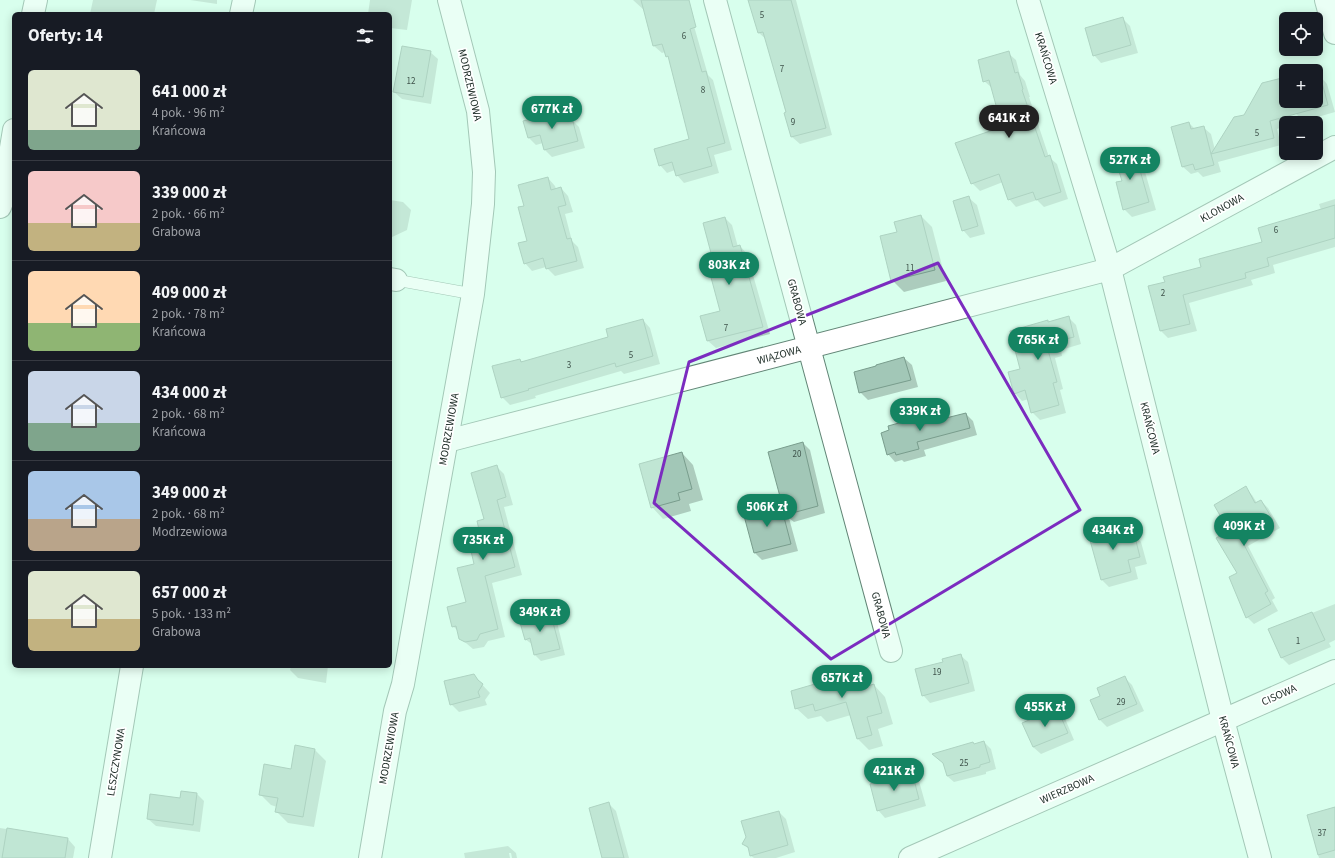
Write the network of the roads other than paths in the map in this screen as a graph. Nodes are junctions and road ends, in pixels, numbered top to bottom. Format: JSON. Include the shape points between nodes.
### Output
{"nodes":[{"id":1,"x":36,"y":0,"type":"edge"},
{"id":2,"x":244,"y":0,"type":"edge"},
{"id":3,"x":449,"y":0,"type":"edge"},
{"id":4,"x":715,"y":0,"type":"edge"},
{"id":5,"x":1028,"y":0,"type":"edge"},
{"id":6,"x":1326,"y":0,"type":"edge"},
{"id":7,"x":34,"y":12,"type":"edge"},
{"id":8,"x":241,"y":12,"type":"edge"},
{"id":9,"x":1335,"y":33,"type":"edge"},
{"id":10,"x":8,"y":140,"type":"edge"},
{"id":11,"x":1335,"y":147,"type":"edge"},
{"id":12,"x":0,"y":207,"type":"edge"},
{"id":13,"x":1110,"y":269,"type":"junction"},
{"id":14,"x":393,"y":279,"type":"edge"},
{"id":15,"x":473,"y":294,"type":"junction"},
{"id":16,"x":809,"y":348,"type":"junction"},
{"id":17,"x":447,"y":441,"type":"junction"},
{"id":18,"x":891,"y":651,"type":"dead end"},
{"id":19,"x":132,"y":668,"type":"edge"},
{"id":20,"x":1335,"y":671,"type":"edge"},
{"id":21,"x":1223,"y":720,"type":"junction"},
{"id":22,"x":100,"y":858,"type":"edge"},
{"id":23,"x":370,"y":858,"type":"edge"},
{"id":24,"x":910,"y":858,"type":"edge"},
{"id":25,"x":1260,"y":858,"type":"edge"}],
"edges":[{"from":1,"to":7,"type":"street"},
{"from":2,"to":8,"type":"street"},
{"from":3,"to":15,"type":"street","name":"MODRZEWIOWA","via":[[478,111],[484,172]]},
{"from":4,"to":16,"type":"street","name":"GRABOWA"},
{"from":5,"to":13,"type":"street","name":"KRAŃCOWA"},
{"from":6,"to":9,"type":"street"},
{"from":10,"to":12,"type":"street"},
{"from":11,"to":13,"type":"street","name":"KLONOWA"},
{"from":13,"to":16,"type":"street","name":"WIĄZOWA"},
{"from":13,"to":21,"type":"street","name":"KRAŃCOWA"},
{"from":14,"to":15,"type":"lane"},
{"from":15,"to":17,"type":"street","name":"MODRZEWIOWA"},
{"from":16,"to":17,"type":"street","name":"WIĄZOWA"},
{"from":16,"to":18,"type":"street","name":"GRABOWA"},
{"from":17,"to":23,"type":"street","name":"MODRZEWIOWA","via":[[403,684],[395,711]]},
{"from":19,"to":22,"type":"street","name":"LESZCZYNOWA"},
{"from":20,"to":21,"type":"street","name":"CISOWA"},
{"from":21,"to":24,"type":"street","name":"WIERZBOWA"},
{"from":21,"to":25,"type":"street","name":"KRAŃCOWA"}]}
